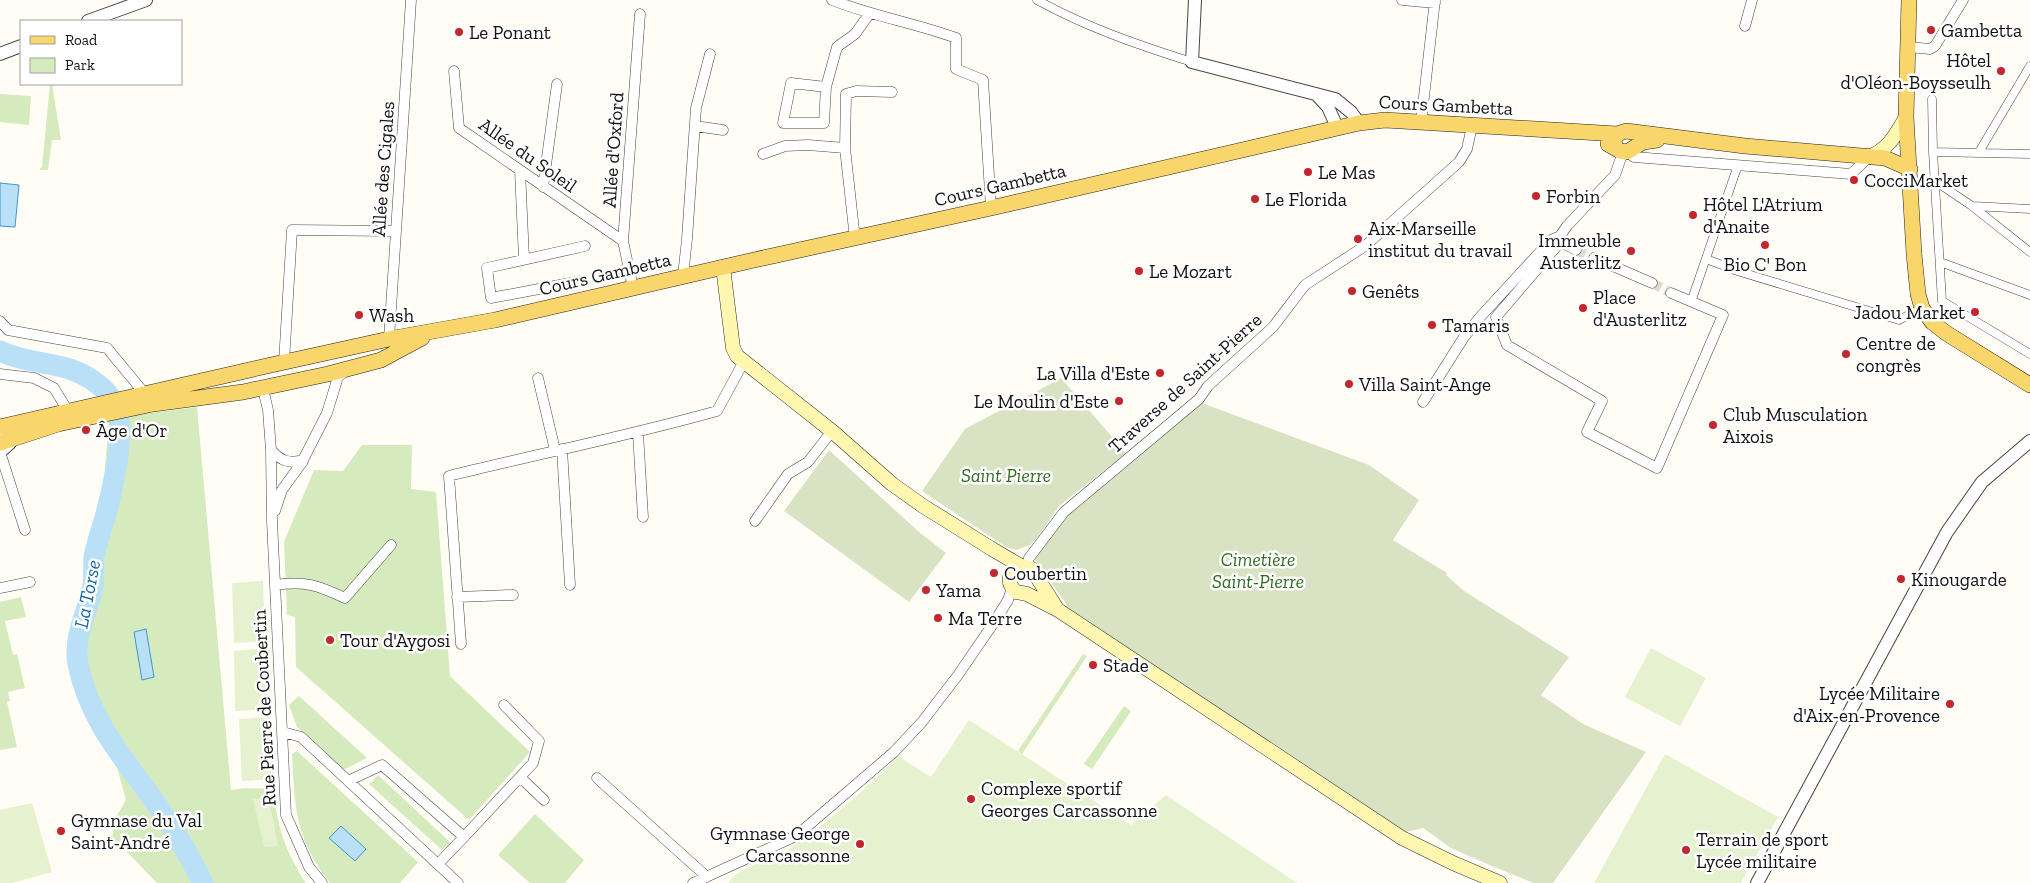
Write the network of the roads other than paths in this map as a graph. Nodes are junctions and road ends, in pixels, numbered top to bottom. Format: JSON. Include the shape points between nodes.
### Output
{"nodes":[{"id":1,"x":146,"y":0,"type":"edge"},
{"id":2,"x":411,"y":0,"type":"edge"},
{"id":3,"x":832,"y":0,"type":"edge"},
{"id":4,"x":1037,"y":0,"type":"edge"},
{"id":5,"x":1195,"y":0,"type":"edge"},
{"id":6,"x":1402,"y":0,"type":"edge"},
{"id":7,"x":1752,"y":0,"type":"edge"},
{"id":8,"x":1909,"y":0,"type":"edge"},
{"id":9,"x":1963,"y":0,"type":"edge"},
{"id":10,"x":1435,"y":2,"type":"edge"},
{"id":11,"x":870,"y":12,"type":"junction"},
{"id":12,"x":640,"y":14,"type":"dead end"},
{"id":13,"x":91,"y":20,"type":"edge"},
{"id":14,"x":1745,"y":26,"type":"dead end"},
{"id":15,"x":20,"y":46,"type":"edge"},
{"id":16,"x":1908,"y":47,"type":"junction"},
{"id":17,"x":0,"y":54,"type":"edge"},
{"id":18,"x":710,"y":54,"type":"dead end"},
{"id":19,"x":1192,"y":62,"type":"junction"},
{"id":20,"x":2030,"y":66,"type":"edge"},
{"id":21,"x":454,"y":71,"type":"dead end"},
{"id":22,"x":557,"y":84,"type":"dead end"},
{"id":23,"x":826,"y":87,"type":"junction"},
{"id":24,"x":892,"y":92,"type":"dead end"},
{"id":25,"x":1316,"y":94,"type":"junction"},
{"id":26,"x":1932,"y":99,"type":"dead end"},
{"id":27,"x":1906,"y":117,"type":"junction"},
{"id":28,"x":1359,"y":122,"type":"junction"},
{"id":29,"x":1421,"y":122,"type":"junction"},
{"id":30,"x":694,"y":126,"type":"junction"},
{"id":31,"x":1472,"y":126,"type":"junction"},
{"id":32,"x":1336,"y":127,"type":"junction"},
{"id":33,"x":723,"y":130,"type":"dead end"},
{"id":34,"x":1624,"y":144,"type":"junction"},
{"id":35,"x":845,"y":148,"type":"junction"},
{"id":36,"x":1933,"y":152,"type":"junction"},
{"id":37,"x":1979,"y":152,"type":"junction"},
{"id":38,"x":763,"y":154,"type":"dead end"},
{"id":39,"x":2030,"y":154,"type":"edge"},
{"id":40,"x":1869,"y":157,"type":"junction"},
{"id":41,"x":1738,"y":165,"type":"junction"},
{"id":42,"x":1910,"y":169,"type":"junction"},
{"id":43,"x":520,"y":170,"type":"junction"},
{"id":44,"x":1935,"y":181,"type":"junction"},
{"id":45,"x":544,"y":187,"type":"junction"},
{"id":46,"x":1972,"y":206,"type":"junction"},
{"id":47,"x":991,"y":208,"type":"junction"},
{"id":48,"x":2030,"y":209,"type":"edge"},
{"id":49,"x":396,"y":231,"type":"junction"},
{"id":50,"x":1561,"y":238,"type":"junction"},
{"id":51,"x":855,"y":239,"type":"junction"},
{"id":52,"x":624,"y":241,"type":"junction"},
{"id":53,"x":585,"y":246,"type":"dead end"},
{"id":54,"x":1576,"y":250,"type":"tunnel mouth"},
{"id":55,"x":2030,"y":252,"type":"edge"},
{"id":56,"x":1594,"y":258,"type":"tunnel mouth"},
{"id":57,"x":524,"y":259,"type":"junction"},
{"id":58,"x":1706,"y":259,"type":"junction"},
{"id":59,"x":1940,"y":262,"type":"junction"},
{"id":60,"x":1722,"y":265,"type":"dead end"},
{"id":61,"x":723,"y":267,"type":"junction"},
{"id":62,"x":1734,"y":270,"type":"dead end"},
{"id":63,"x":683,"y":276,"type":"junction"},
{"id":64,"x":581,"y":281,"type":"dead end"},
{"id":65,"x":1652,"y":283,"type":"tunnel mouth"},
{"id":66,"x":633,"y":288,"type":"junction"},
{"id":67,"x":1671,"y":293,"type":"tunnel mouth"},
{"id":68,"x":2030,"y":294,"type":"edge"},
{"id":69,"x":1691,"y":302,"type":"junction"},
{"id":70,"x":1922,"y":308,"type":"junction"},
{"id":71,"x":0,"y":321,"type":"edge"},
{"id":72,"x":432,"y":333,"type":"junction"},
{"id":73,"x":389,"y":339,"type":"junction"},
{"id":74,"x":2030,"y":354,"type":"edge"},
{"id":75,"x":391,"y":355,"type":"junction"},
{"id":76,"x":284,"y":362,"type":"junction"},
{"id":77,"x":744,"y":363,"type":"junction"},
{"id":78,"x":347,"y":370,"type":"junction"},
{"id":79,"x":0,"y":374,"type":"edge"},
{"id":80,"x":538,"y":378,"type":"dead end"},
{"id":81,"x":202,"y":381,"type":"junction"},
{"id":82,"x":2030,"y":385,"type":"edge"},
{"id":83,"x":263,"y":389,"type":"junction"},
{"id":84,"x":145,"y":394,"type":"junction"},
{"id":85,"x":200,"y":397,"type":"junction"},
{"id":86,"x":1423,"y":402,"type":"dead end"},
{"id":87,"x":116,"y":406,"type":"junction"},
{"id":88,"x":68,"y":411,"type":"junction"},
{"id":89,"x":0,"y":427,"type":"edge"},
{"id":90,"x":832,"y":431,"type":"junction"},
{"id":91,"x":638,"y":433,"type":"junction"},
{"id":92,"x":2030,"y":441,"type":"edge"},
{"id":93,"x":3,"y":445,"type":"edge"},
{"id":94,"x":559,"y":449,"type":"junction"},
{"id":95,"x":271,"y":450,"type":"junction"},
{"id":96,"x":303,"y":460,"type":"junction"},
{"id":97,"x":643,"y":517,"type":"dead end"},
{"id":98,"x":272,"y":521,"type":"junction"},
{"id":99,"x":755,"y":521,"type":"dead end"},
{"id":100,"x":25,"y":530,"type":"dead end"},
{"id":101,"x":391,"y":545,"type":"dead end"},
{"id":102,"x":1020,"y":568,"type":"junction"},
{"id":103,"x":1038,"y":580,"type":"junction"},
{"id":104,"x":30,"y":582,"type":"dead end"},
{"id":105,"x":275,"y":585,"type":"junction"},
{"id":106,"x":570,"y":585,"type":"dead end"},
{"id":107,"x":0,"y":588,"type":"edge"},
{"id":108,"x":1016,"y":594,"type":"junction"},
{"id":109,"x":513,"y":595,"type":"dead end"},
{"id":110,"x":457,"y":597,"type":"junction"},
{"id":111,"x":1058,"y":610,"type":"junction"},
{"id":112,"x":461,"y":644,"type":"dead end"},
{"id":113,"x":504,"y":705,"type":"dead end"},
{"id":114,"x":283,"y":732,"type":"junction"},
{"id":115,"x":520,"y":777,"type":"junction"},
{"id":116,"x":597,"y":778,"type":"dead end"},
{"id":117,"x":348,"y":781,"type":"junction"},
{"id":118,"x":544,"y":800,"type":"dead end"},
{"id":119,"x":464,"y":837,"type":"junction"},
{"id":120,"x":438,"y":864,"type":"junction"},
{"id":121,"x":707,"y":877,"type":"junction"},
{"id":122,"x":322,"y":883,"type":"edge"},
{"id":123,"x":458,"y":883,"type":"edge"},
{"id":124,"x":693,"y":883,"type":"edge"},
{"id":125,"x":1500,"y":883,"type":"edge"},
{"id":126,"x":1757,"y":883,"type":"edge"}],
"edges":[{"from":1,"to":13,"type":"street"},
{"from":2,"to":49,"type":"street","name":"Allée des Cigales"},
{"from":3,"to":11,"type":"street"},
{"from":4,"to":19,"type":"street","via":[[1103,33]]},
{"from":5,"to":19,"type":"street"},
{"from":6,"to":10,"type":"street"},
{"from":7,"to":14,"type":"street"},
{"from":8,"to":16,"type":"main road"},
{"from":9,"to":16,"type":"street","via":[[1935,46],[1930,49]]},
{"from":10,"to":29,"type":"street"},
{"from":11,"to":23,"type":"street","via":[[855,34],[837,47]]},
{"from":11,"to":47,"type":"street","via":[[956,38],[956,69],[982,80]]},
{"from":12,"to":52,"type":"street","name":"Allée d'Oxford"},
{"from":15,"to":17,"type":"street"},
{"from":16,"to":27,"type":"main road"},
{"from":18,"to":30,"type":"street"},
{"from":19,"to":25,"type":"street"},
{"from":20,"to":37,"type":"street"},
{"from":21,"to":43,"type":"street","name":"Allée du Soleil","via":[[459,128]]},
{"from":22,"to":45,"type":"street"},
{"from":23,"to":23,"type":"street","via":[[791,83],[783,123],[824,123]]},
{"from":24,"to":35,"type":"street","via":[[856,91],[846,94]]},
{"from":25,"to":28,"type":"street","via":[[1335,99]]},
{"from":25,"to":32,"type":"street","via":[[1328,107]]},
{"from":26,"to":36,"type":"street"},
{"from":27,"to":40,"type":"main road","name":"Cours Gambetta","via":[[1891,142]]},
{"from":27,"to":42,"type":"main road"},
{"from":28,"to":29,"type":"main road","name":"Cours Gambetta"},
{"from":28,"to":32,"type":"main road","name":"Cours Gambetta"},
{"from":29,"to":31,"type":"main road","name":"Cours Gambetta"},
{"from":30,"to":33,"type":"street"},
{"from":30,"to":63,"type":"street"},
{"from":31,"to":34,"type":"main road","name":"Cours Gambetta","via":[[1581,133]]},
{"from":31,"to":102,"type":"street","name":"Traverse de Saint-Pierre","via":[[1464,156],[1365,246],[1305,285],[1273,327],[1208,386],[1199,399],[1064,512]]},
{"from":32,"to":47,"type":"main road","name":"Cours Gambetta"},
{"from":34,"to":40,"type":"main road","name":"Cours Gambetta","via":[[1678,139]]},
{"from":34,"to":41,"type":"street","name":"Cours Gambetta","via":[[1634,156]]},
{"from":34,"to":50,"type":"street","via":[[1615,175],[1567,226]]},
{"from":35,"to":38,"type":"street","via":[[785,146]]},
{"from":35,"to":51,"type":"street"},
{"from":36,"to":37,"type":"street"},
{"from":36,"to":44,"type":"street"},
{"from":37,"to":39,"type":"street"},
{"from":40,"to":41,"type":"street","name":"Cours Gambetta","via":[[1851,174]]},
{"from":40,"to":42,"type":"main road","name":"Cours Gambetta","via":[[1890,159]]},
{"from":41,"to":58,"type":"street"},
{"from":42,"to":70,"type":"main road","via":[[1914,254]]},
{"from":43,"to":45,"type":"street","name":"Allée du Soleil"},
{"from":43,"to":57,"type":"street"},
{"from":44,"to":46,"type":"street"},
{"from":44,"to":59,"type":"street"},
{"from":45,"to":52,"type":"street","name":"Allée du Soleil"},
{"from":46,"to":48,"type":"street"},
{"from":46,"to":55,"type":"street"},
{"from":47,"to":51,"type":"main road","name":"Cours Gambetta"},
{"from":49,"to":73,"type":"street","name":"Allée des Cigales"},
{"from":49,"to":76,"type":"street","via":[[292,230]]},
{"from":50,"to":54,"type":"street"},
{"from":50,"to":69,"type":"street","via":[[1496,318],[1507,345],[1602,401],[1587,432],[1656,468],[1723,315]]},
{"from":50,"to":86,"type":"street","via":[[1551,240],[1481,316]]},
{"from":51,"to":61,"type":"main road","name":"Cours Gambetta"},
{"from":52,"to":66,"type":"street","name":"Allée d'Oxford"},
{"from":53,"to":57,"type":"street"},
{"from":56,"to":65,"type":"street"},
{"from":57,"to":64,"type":"street","via":[[487,268],[492,298]]},
{"from":58,"to":60,"type":"street"},
{"from":58,"to":69,"type":"street"},
{"from":59,"to":68,"type":"street"},
{"from":59,"to":74,"type":"street","via":[[1942,301]]},
{"from":61,"to":63,"type":"main road","name":"Cours Gambetta"},
{"from":61,"to":77,"type":"main road","via":[[733,348]]},
{"from":62,"to":70,"type":"street","via":[[1900,320]]},
{"from":63,"to":66,"type":"main road","name":"Cours Gambetta"},
{"from":66,"to":72,"type":"main road","name":"Cours Gambetta"},
{"from":67,"to":69,"type":"street"},
{"from":70,"to":82,"type":"main road","via":[[1946,333]]},
{"from":71,"to":84,"type":"street","via":[[8,330],[107,348]]},
{"from":72,"to":73,"type":"main road","name":"Cours Gambetta"},
{"from":72,"to":75,"type":"main road","name":"Cours Gambetta"},
{"from":73,"to":75,"type":"main road","via":[[395,346]]},
{"from":73,"to":76,"type":"main road","name":"Cours Gambetta"},
{"from":75,"to":78,"type":"main road","name":"Cours Gambetta"},
{"from":76,"to":81,"type":"main road","name":"Cours Gambetta"},
{"from":77,"to":90,"type":"main road"},
{"from":77,"to":91,"type":"street","via":[[717,411]]},
{"from":78,"to":83,"type":"main road","name":"Cours Gambetta"},
{"from":78,"to":96,"type":"street","via":[[338,377],[327,413]]},
{"from":79,"to":88,"type":"street","via":[[34,378],[54,388]]},
{"from":80,"to":94,"type":"street"},
{"from":81,"to":84,"type":"main road","name":"Cours Gambetta"},
{"from":81,"to":85,"type":"main road","via":[[195,388]]},
{"from":83,"to":85,"type":"main road","name":"Cours Gambetta"},
{"from":83,"to":95,"type":"street","name":"Rue Pierre de Coubertin"},
{"from":84,"to":87,"type":"main road","name":"Cours Gambetta"},
{"from":85,"to":87,"type":"main road","name":"Cours Gambetta"},
{"from":87,"to":88,"type":"main road"},
{"from":87,"to":93,"type":"main road"},
{"from":88,"to":89,"type":"main road"},
{"from":90,"to":99,"type":"street","via":[[808,462],[788,474]]},
{"from":90,"to":102,"type":"main road","via":[[892,484]]},
{"from":91,"to":94,"type":"street"},
{"from":91,"to":97,"type":"street"},
{"from":92,"to":126,"type":"street","via":[[1982,482],[1947,532]]},
{"from":93,"to":100,"type":"street"},
{"from":94,"to":106,"type":"street"},
{"from":94,"to":110,"type":"street","via":[[449,476]]},
{"from":95,"to":96,"type":"street","via":[[283,461]]},
{"from":95,"to":98,"type":"street","name":"Rue Pierre de Coubertin"},
{"from":96,"to":98,"type":"street","via":[[282,490]]},
{"from":98,"to":105,"type":"street","name":"Rue Pierre de Coubertin"},
{"from":101,"to":105,"type":"street","via":[[345,598],[318,586],[295,582]]},
{"from":102,"to":103,"type":"main road","via":[[1035,571]]},
{"from":102,"to":108,"type":"main road","via":[[1009,581]]},
{"from":103,"to":108,"type":"main road","via":[[1034,590]]},
{"from":103,"to":111,"type":"main road"},
{"from":104,"to":107,"type":"street"},
{"from":105,"to":114,"type":"street","name":"Rue Pierre de Coubertin"},
{"from":108,"to":111,"type":"main road"},
{"from":108,"to":121,"type":"street","via":[[922,722],[894,752],[796,836]]},
{"from":109,"to":110,"type":"street"},
{"from":110,"to":112,"type":"street"},
{"from":111,"to":125,"type":"main road","via":[[1402,838]]},
{"from":113,"to":115,"type":"street","via":[[539,741],[533,763]]},
{"from":114,"to":117,"type":"street","via":[[301,737]]},
{"from":114,"to":122,"type":"street","name":"Rue Pierre de Coubertin","via":[[286,815],[309,868]]},
{"from":115,"to":118,"type":"street"},
{"from":115,"to":119,"type":"street"},
{"from":116,"to":121,"type":"street"},
{"from":117,"to":119,"type":"street","via":[[382,765]]},
{"from":117,"to":120,"type":"street"},
{"from":119,"to":120,"type":"street"},
{"from":120,"to":123,"type":"street"},
{"from":121,"to":124,"type":"street"}]}
